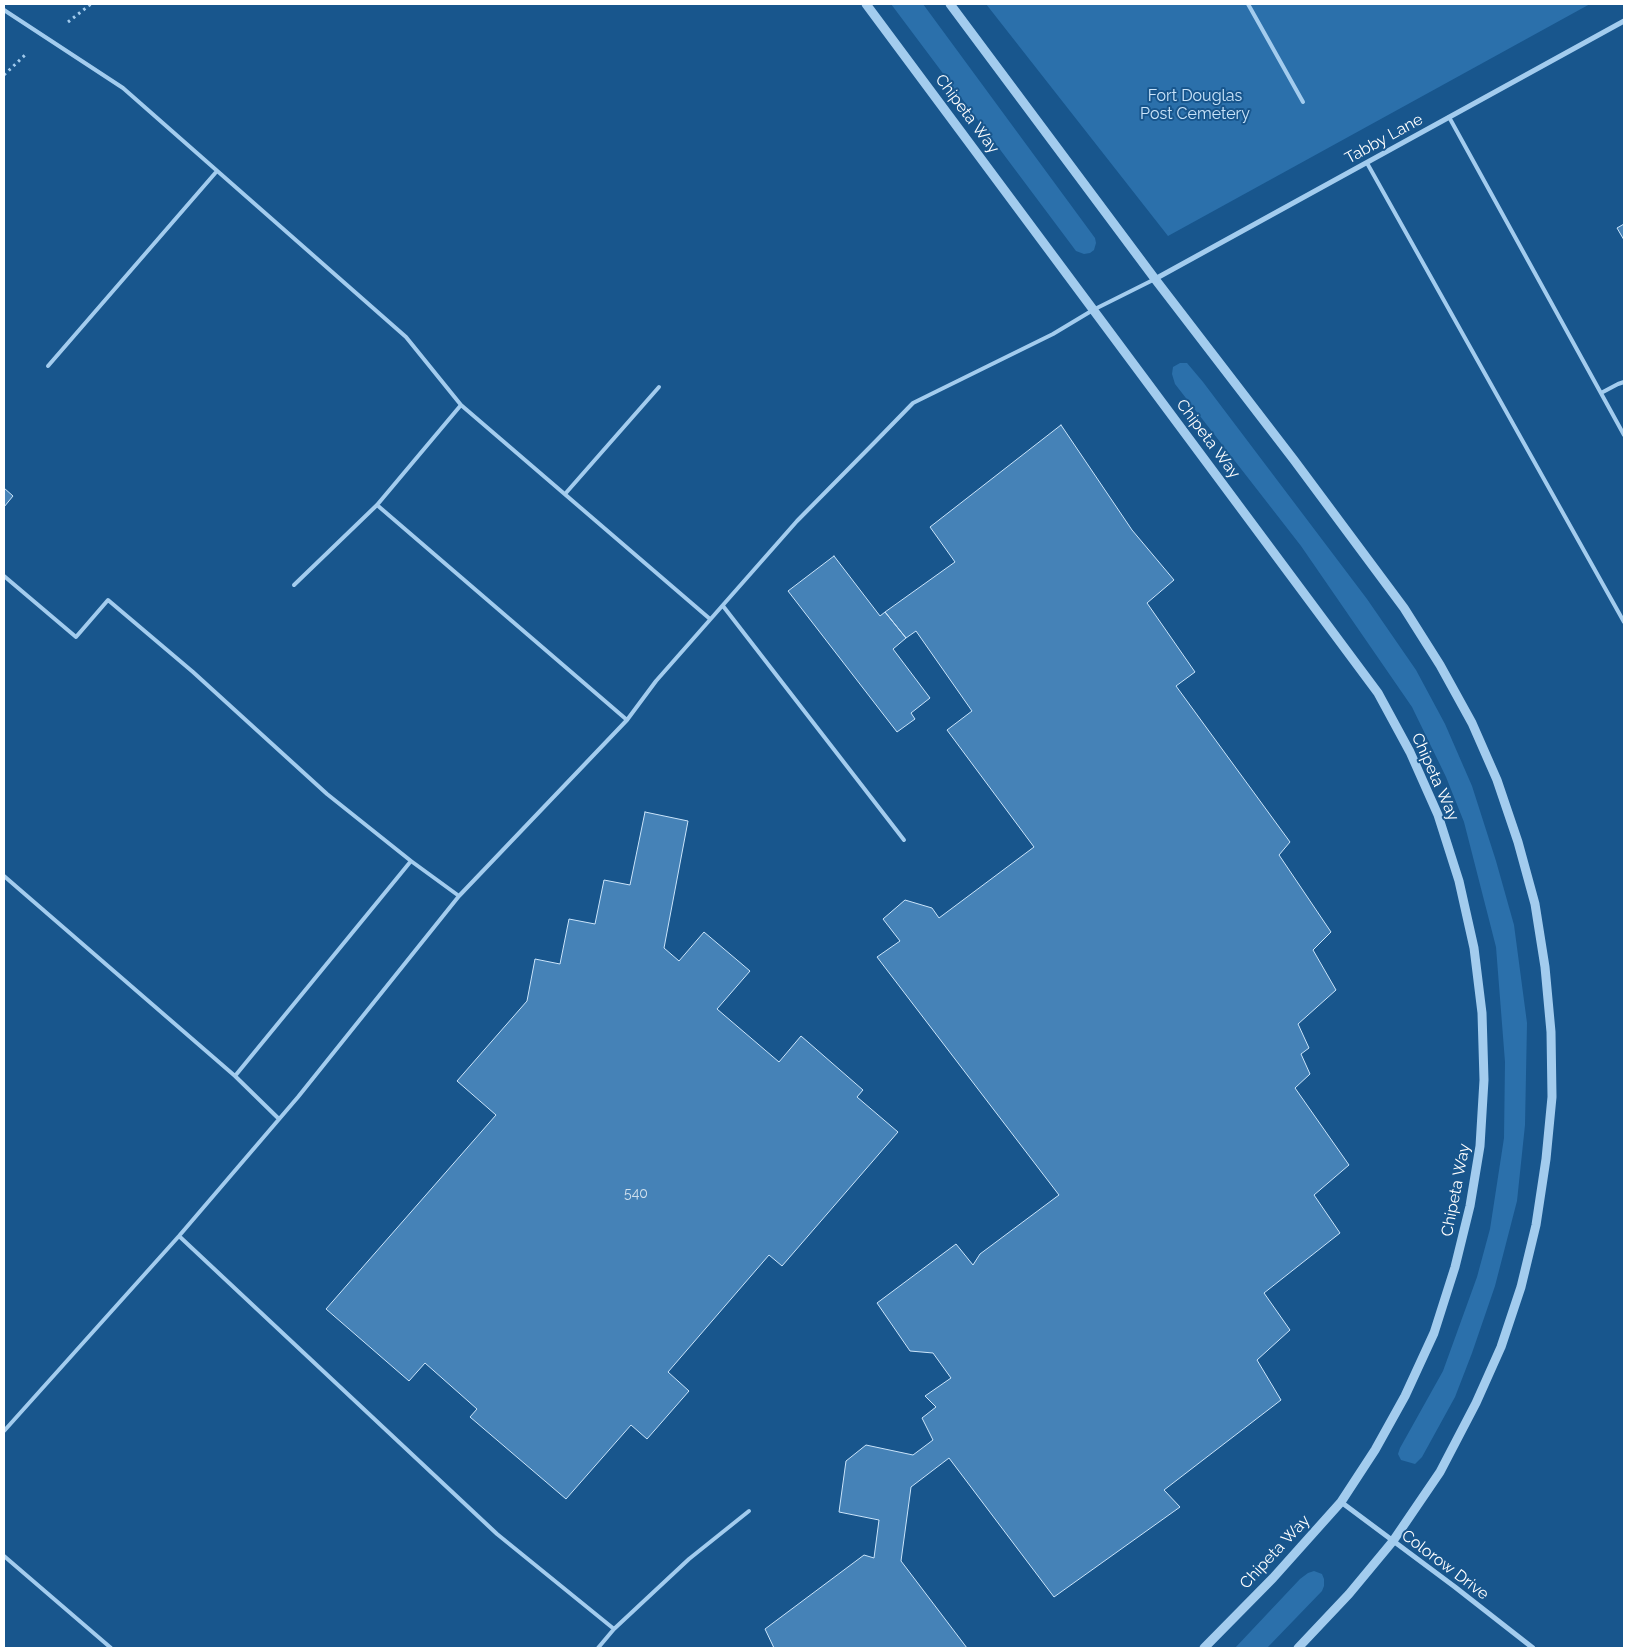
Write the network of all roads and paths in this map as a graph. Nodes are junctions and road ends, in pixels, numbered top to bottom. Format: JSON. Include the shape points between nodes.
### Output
{"nodes":[{"id":1,"x":91,"y":4,"type":"edge"},
{"id":2,"x":866,"y":4,"type":"edge"},
{"id":3,"x":950,"y":4,"type":"edge"},
{"id":4,"x":1248,"y":4,"type":"edge"},
{"id":5,"x":4,"y":10,"type":"edge"},
{"id":6,"x":1624,"y":21,"type":"edge"},
{"id":7,"x":68,"y":22,"type":"dead end"},
{"id":8,"x":25,"y":55,"type":"dead end"},
{"id":9,"x":4,"y":75,"type":"edge"},
{"id":10,"x":1303,"y":102,"type":"dead end"},
{"id":11,"x":1449,"y":117,"type":"junction"},
{"id":12,"x":1367,"y":163,"type":"junction"},
{"id":13,"x":217,"y":171,"type":"junction"},
{"id":14,"x":1155,"y":279,"type":"junction"},
{"id":15,"x":1093,"y":310,"type":"junction"},
{"id":16,"x":48,"y":366,"type":"dead end"},
{"id":17,"x":1624,"y":382,"type":"edge"},
{"id":18,"x":659,"y":387,"type":"dead end"},
{"id":19,"x":1602,"y":393,"type":"junction"},
{"id":20,"x":461,"y":404,"type":"junction"},
{"id":21,"x":1624,"y":436,"type":"edge"},
{"id":22,"x":565,"y":494,"type":"junction"},
{"id":23,"x":377,"y":506,"type":"junction"},
{"id":24,"x":4,"y":576,"type":"edge"},
{"id":25,"x":294,"y":585,"type":"dead end"},
{"id":26,"x":723,"y":606,"type":"junction"},
{"id":27,"x":710,"y":620,"type":"junction"},
{"id":28,"x":1624,"y":622,"type":"edge"},
{"id":29,"x":627,"y":720,"type":"junction"},
{"id":30,"x":904,"y":840,"type":"dead end"},
{"id":31,"x":411,"y":861,"type":"junction"},
{"id":32,"x":4,"y":876,"type":"edge"},
{"id":33,"x":459,"y":896,"type":"junction"},
{"id":34,"x":235,"y":1076,"type":"junction"},
{"id":35,"x":279,"y":1119,"type":"junction"},
{"id":36,"x":179,"y":1236,"type":"junction"},
{"id":37,"x":4,"y":1431,"type":"edge"},
{"id":38,"x":1340,"y":1502,"type":"junction"},
{"id":39,"x":749,"y":1511,"type":"dead end"},
{"id":40,"x":1393,"y":1541,"type":"junction"},
{"id":41,"x":4,"y":1556,"type":"edge"},
{"id":42,"x":614,"y":1629,"type":"junction"},
{"id":43,"x":111,"y":1648,"type":"edge"},
{"id":44,"x":598,"y":1648,"type":"edge"},
{"id":45,"x":1204,"y":1648,"type":"edge"},
{"id":46,"x":1298,"y":1648,"type":"edge"},
{"id":47,"x":1534,"y":1648,"type":"edge"}],
"edges":[{"from":1,"to":7,"type":"path"},
{"from":2,"to":15,"type":"street","name":"Chipeta Way"},
{"from":3,"to":14,"type":"street"},
{"from":4,"to":10,"type":"lane"},
{"from":5,"to":13,"type":"lane","via":[[123,88]]},
{"from":6,"to":11,"type":"street","name":"Tabby Lane"},
{"from":8,"to":9,"type":"path"},
{"from":11,"to":12,"type":"street","name":"Tabby Lane"},
{"from":11,"to":19,"type":"lane"},
{"from":12,"to":14,"type":"street","name":"Tabby Lane"},
{"from":12,"to":28,"type":"lane"},
{"from":13,"to":16,"type":"lane"},
{"from":13,"to":20,"type":"lane","via":[[406,337]]},
{"from":14,"to":15,"type":"lane"},
{"from":14,"to":40,"type":"street","via":[[1367,557],[1440,665],[1472,723],[1497,780],[1535,904],[1550,1022],[1552,1097],[1536,1224],[1521,1288],[1501,1347],[1476,1403],[1440,1472]]},
{"from":15,"to":26,"type":"lane","via":[[1053,334],[913,403],[797,521]]},
{"from":15,"to":38,"type":"street","name":"Chipeta Way","via":[[1378,693],[1410,752],[1438,815],[1459,881],[1474,948],[1482,1013],[1484,1080],[1480,1146],[1470,1206],[1434,1333],[1375,1450]]},
{"from":17,"to":19,"type":"lane"},
{"from":18,"to":22,"type":"lane"},
{"from":19,"to":21,"type":"lane"},
{"from":20,"to":22,"type":"lane"},
{"from":20,"to":23,"type":"lane"},
{"from":22,"to":27,"type":"lane"},
{"from":23,"to":25,"type":"lane"},
{"from":23,"to":29,"type":"lane"},
{"from":24,"to":31,"type":"lane","via":[[76,637],[108,600],[327,794]]},
{"from":26,"to":27,"type":"lane"},
{"from":26,"to":30,"type":"lane"},
{"from":27,"to":29,"type":"lane","via":[[656,681]]},
{"from":29,"to":33,"type":"lane"},
{"from":31,"to":33,"type":"lane"},
{"from":31,"to":34,"type":"lane"},
{"from":32,"to":34,"type":"lane"},
{"from":33,"to":35,"type":"lane"},
{"from":34,"to":35,"type":"lane"},
{"from":35,"to":36,"type":"lane"},
{"from":36,"to":37,"type":"lane"},
{"from":36,"to":42,"type":"lane","via":[[497,1534]]},
{"from":38,"to":40,"type":"street","name":"Colorow Drive"},
{"from":38,"to":45,"type":"street","name":"Chipeta Way","via":[[1273,1578]]},
{"from":39,"to":42,"type":"lane","via":[[689,1559]]},
{"from":40,"to":46,"type":"street"},
{"from":40,"to":47,"type":"street","name":"Colorow Drive"},
{"from":41,"to":43,"type":"lane"},
{"from":42,"to":44,"type":"lane"}]}
